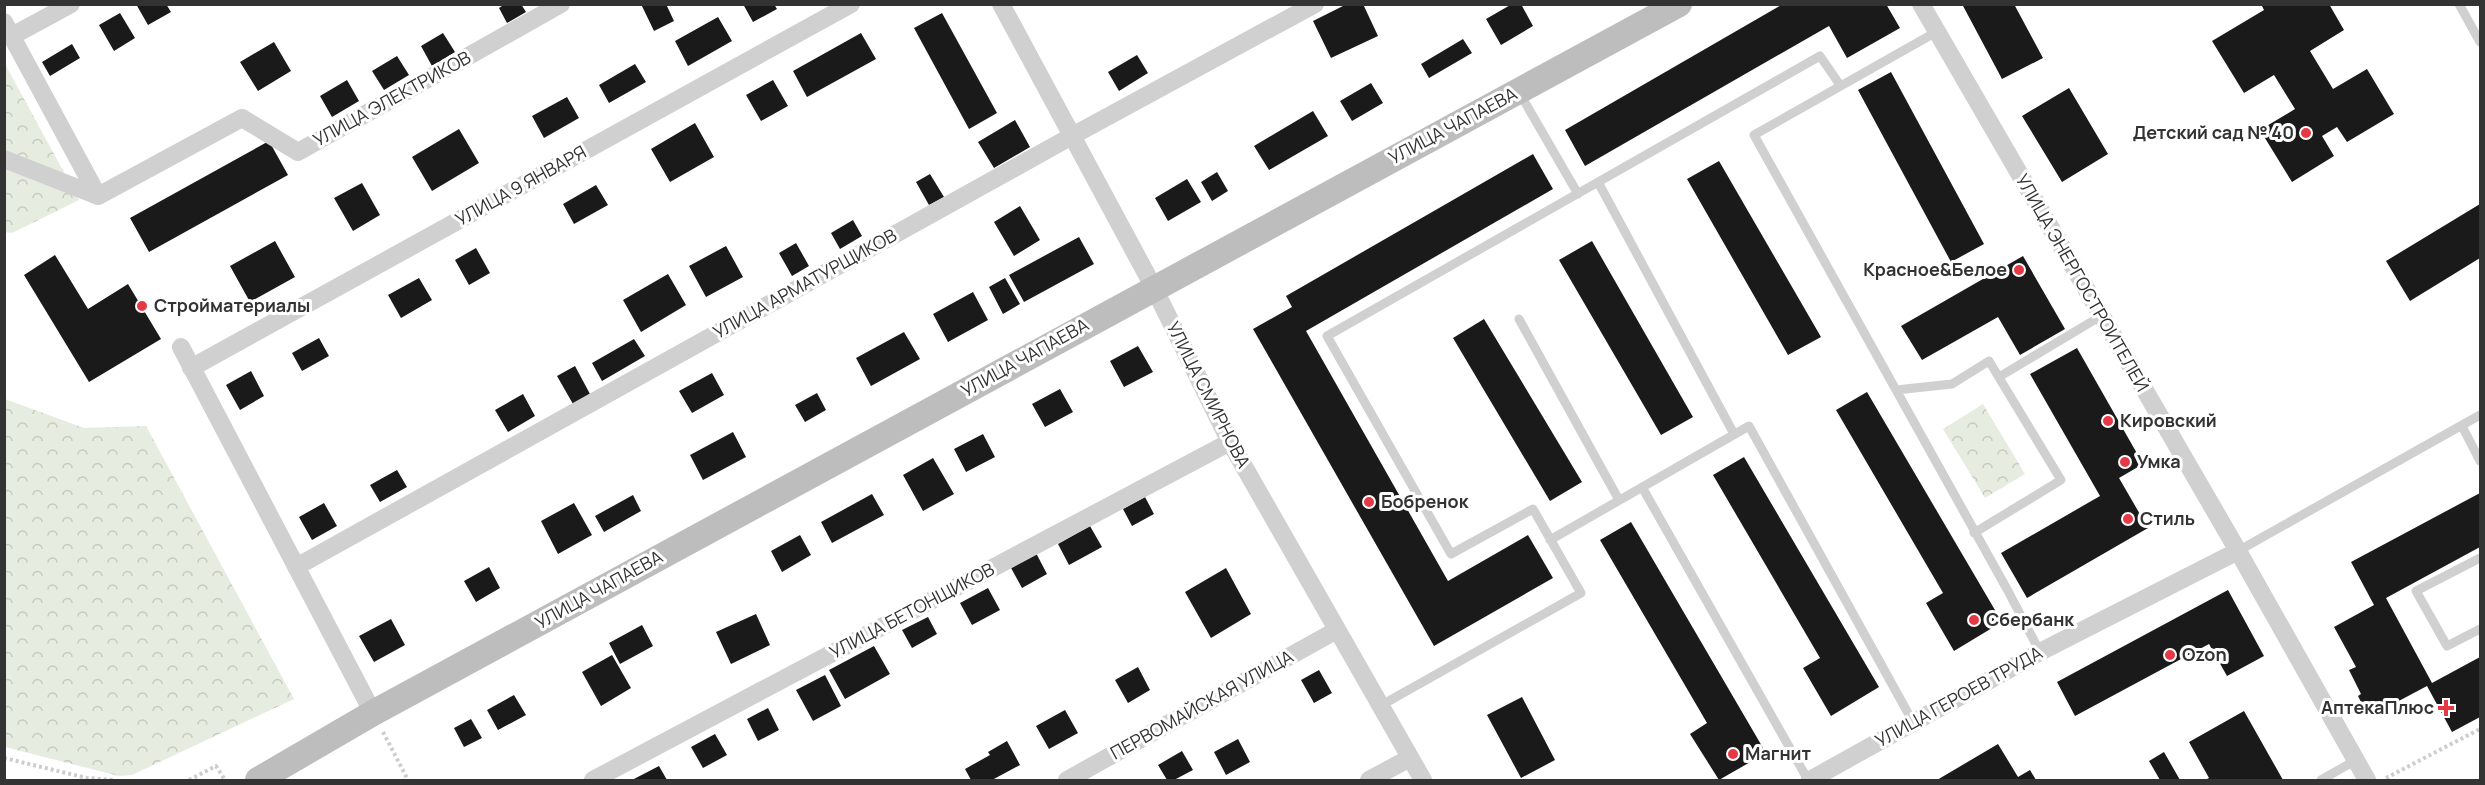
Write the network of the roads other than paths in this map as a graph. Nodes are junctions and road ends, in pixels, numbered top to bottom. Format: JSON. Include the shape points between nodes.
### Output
{"nodes":[{"id":1,"x":71,"y":4,"type":"edge"},
{"id":2,"x":561,"y":4,"type":"edge"},
{"id":3,"x":851,"y":4,"type":"edge"},
{"id":4,"x":1001,"y":4,"type":"edge"},
{"id":5,"x":1315,"y":4,"type":"edge"},
{"id":6,"x":1679,"y":4,"type":"edge"},
{"id":7,"x":1921,"y":4,"type":"edge"},
{"id":8,"x":2459,"y":4,"type":"edge"},
{"id":9,"x":8,"y":29,"type":"edge"},
{"id":10,"x":1938,"y":31,"type":"junction"},
{"id":11,"x":2481,"y":42,"type":"edge"},
{"id":12,"x":1840,"y":85,"type":"junction"},
{"id":13,"x":1518,"y":91,"type":"junction"},
{"id":14,"x":1072,"y":136,"type":"junction"},
{"id":15,"x":4,"y":159,"type":"edge"},
{"id":16,"x":1598,"y":183,"type":"junction"},
{"id":17,"x":1578,"y":194,"type":"junction"},
{"id":18,"x":98,"y":196,"type":"junction"},
{"id":19,"x":1154,"y":288,"type":"junction"},
{"id":20,"x":2101,"y":316,"type":"junction"},
{"id":21,"x":1519,"y":319,"type":"dead end"},
{"id":22,"x":181,"y":347,"type":"dead end"},
{"id":23,"x":191,"y":368,"type":"junction"},
{"id":24,"x":1999,"y":377,"type":"junction"},
{"id":25,"x":1896,"y":390,"type":"junction"},
{"id":26,"x":2481,"y":416,"type":"edge"},
{"id":27,"x":2462,"y":426,"type":"junction"},
{"id":28,"x":1734,"y":434,"type":"junction"},
{"id":29,"x":1230,"y":442,"type":"junction"},
{"id":30,"x":2481,"y":461,"type":"edge"},
{"id":31,"x":1642,"y":488,"type":"junction"},
{"id":32,"x":1619,"y":500,"type":"junction"},
{"id":33,"x":1974,"y":533,"type":"junction"},
{"id":34,"x":1550,"y":540,"type":"junction"},
{"id":35,"x":2238,"y":551,"type":"junction"},
{"id":36,"x":2481,"y":558,"type":"edge"},
{"id":37,"x":296,"y":567,"type":"junction"},
{"id":38,"x":2481,"y":629,"type":"edge"},
{"id":39,"x":1337,"y":630,"type":"junction"},
{"id":40,"x":2040,"y":652,"type":"junction"},
{"id":41,"x":1380,"y":706,"type":"junction"},
{"id":42,"x":373,"y":713,"type":"junction"},
{"id":43,"x":1914,"y":722,"type":"junction"},
{"id":44,"x":1410,"y":758,"type":"junction"},
{"id":45,"x":2356,"y":760,"type":"junction"},
{"id":46,"x":287,"y":773,"type":"edge"},
{"id":47,"x":258,"y":780,"type":"edge"},
{"id":48,"x":593,"y":780,"type":"edge"},
{"id":49,"x":1067,"y":780,"type":"edge"},
{"id":50,"x":1369,"y":780,"type":"edge"},
{"id":51,"x":1423,"y":780,"type":"edge"},
{"id":52,"x":1809,"y":780,"type":"edge"},
{"id":53,"x":2321,"y":780,"type":"edge"},
{"id":54,"x":2367,"y":780,"type":"edge"}],
"edges":[{"from":1,"to":9,"type":"street"},
{"from":2,"to":18,"type":"street","name":"УЛИЦА ЭЛЕКТРИКОВ","via":[[298,152],[242,118]]},
{"from":3,"to":23,"type":"street","name":"УЛИЦА 9 ЯНВАРЯ"},
{"from":4,"to":14,"type":"street","name":"УЛИЦА СМИРНОВА"},
{"from":5,"to":14,"type":"street","name":"УЛИЦА АРМАТУРЩИКОВ"},
{"from":6,"to":13,"type":"street","name":"УЛИЦА ЧАПАЕВА"},
{"from":7,"to":10,"type":"street","name":"УЛИЦА ЭНЕРГОСТРОИТЕЛЕЙ"},
{"from":8,"to":11,"type":"lane"},
{"from":9,"to":18,"type":"street"},
{"from":10,"to":12,"type":"lane"},
{"from":10,"to":20,"type":"street","name":"УЛИЦА ЭНЕРГОСТРОИТЕЛЕЙ"},
{"from":12,"to":16,"type":"lane","via":[[1820,56]]},
{"from":12,"to":25,"type":"lane","via":[[1754,135]]},
{"from":13,"to":17,"type":"lane"},
{"from":13,"to":19,"type":"street","name":"УЛИЦА ЧАПАЕВА"},
{"from":14,"to":19,"type":"street","name":"УЛИЦА СМИРНОВА"},
{"from":14,"to":37,"type":"street","name":"УЛИЦА АРМАТУРЩИКОВ"},
{"from":15,"to":18,"type":"street"},
{"from":16,"to":17,"type":"lane"},
{"from":16,"to":28,"type":"lane"},
{"from":17,"to":34,"type":"lane","via":[[1327,336],[1450,554],[1533,509]]},
{"from":19,"to":29,"type":"street","name":"УЛИЦА СМИРНОВА"},
{"from":19,"to":42,"type":"street","name":"УЛИЦА ЧАПАЕВА"},
{"from":20,"to":24,"type":"lane"},
{"from":20,"to":35,"type":"street","name":"УЛИЦА ЭНЕРГОСТРОИТЕЛЕЙ"},
{"from":21,"to":32,"type":"lane"},
{"from":22,"to":23,"type":"street"},
{"from":23,"to":37,"type":"street"},
{"from":24,"to":25,"type":"lane","via":[[1989,361],[1952,384]]},
{"from":24,"to":33,"type":"lane","via":[[2061,480]]},
{"from":25,"to":33,"type":"lane"},
{"from":26,"to":27,"type":"lane"},
{"from":27,"to":30,"type":"lane"},
{"from":27,"to":35,"type":"lane"},
{"from":28,"to":31,"type":"lane"},
{"from":28,"to":43,"type":"lane","via":[[1749,426]]},
{"from":29,"to":39,"type":"street","name":"УЛИЦА СМИРНОВА"},
{"from":29,"to":48,"type":"street","name":"УЛИЦА БЕТОНЩИКОВ"},
{"from":31,"to":32,"type":"lane"},
{"from":31,"to":52,"type":"lane"},
{"from":32,"to":34,"type":"lane"},
{"from":33,"to":40,"type":"lane"},
{"from":34,"to":41,"type":"lane","via":[[1581,593]]},
{"from":35,"to":40,"type":"street","name":"УЛИЦА ГЕРОЕВ ТРУДА"},
{"from":35,"to":45,"type":"street","name":"УЛИЦА ЭНЕРГОСТРОИТЕЛЕЙ"},
{"from":36,"to":38,"type":"lane","via":[[2416,591],[2447,646]]},
{"from":37,"to":42,"type":"street"},
{"from":39,"to":41,"type":"street","name":"УЛИЦА СМИРНОВА"},
{"from":39,"to":49,"type":"street","name":"ПЕРВОМАЙСКАЯ УЛИЦА"},
{"from":40,"to":43,"type":"street","name":"УЛИЦА ГЕРОЕВ ТРУДА"},
{"from":41,"to":44,"type":"street","name":"УЛИЦА СМИРНОВА"},
{"from":42,"to":46,"type":"street","name":"УЛИЦА ЧАПАЕВА"},
{"from":43,"to":52,"type":"street","name":"УЛИЦА ГЕРОЕВ ТРУДА"},
{"from":44,"to":50,"type":"street"},
{"from":44,"to":51,"type":"street","name":"УЛИЦА СМИРНОВА"},
{"from":45,"to":53,"type":"lane"},
{"from":45,"to":54,"type":"street","name":"УЛИЦА ЭНЕРГОСТРОИТЕЛЕЙ"},
{"from":46,"to":47,"type":"street","name":"УЛИЦА ЧАПАЕВА"}]}
